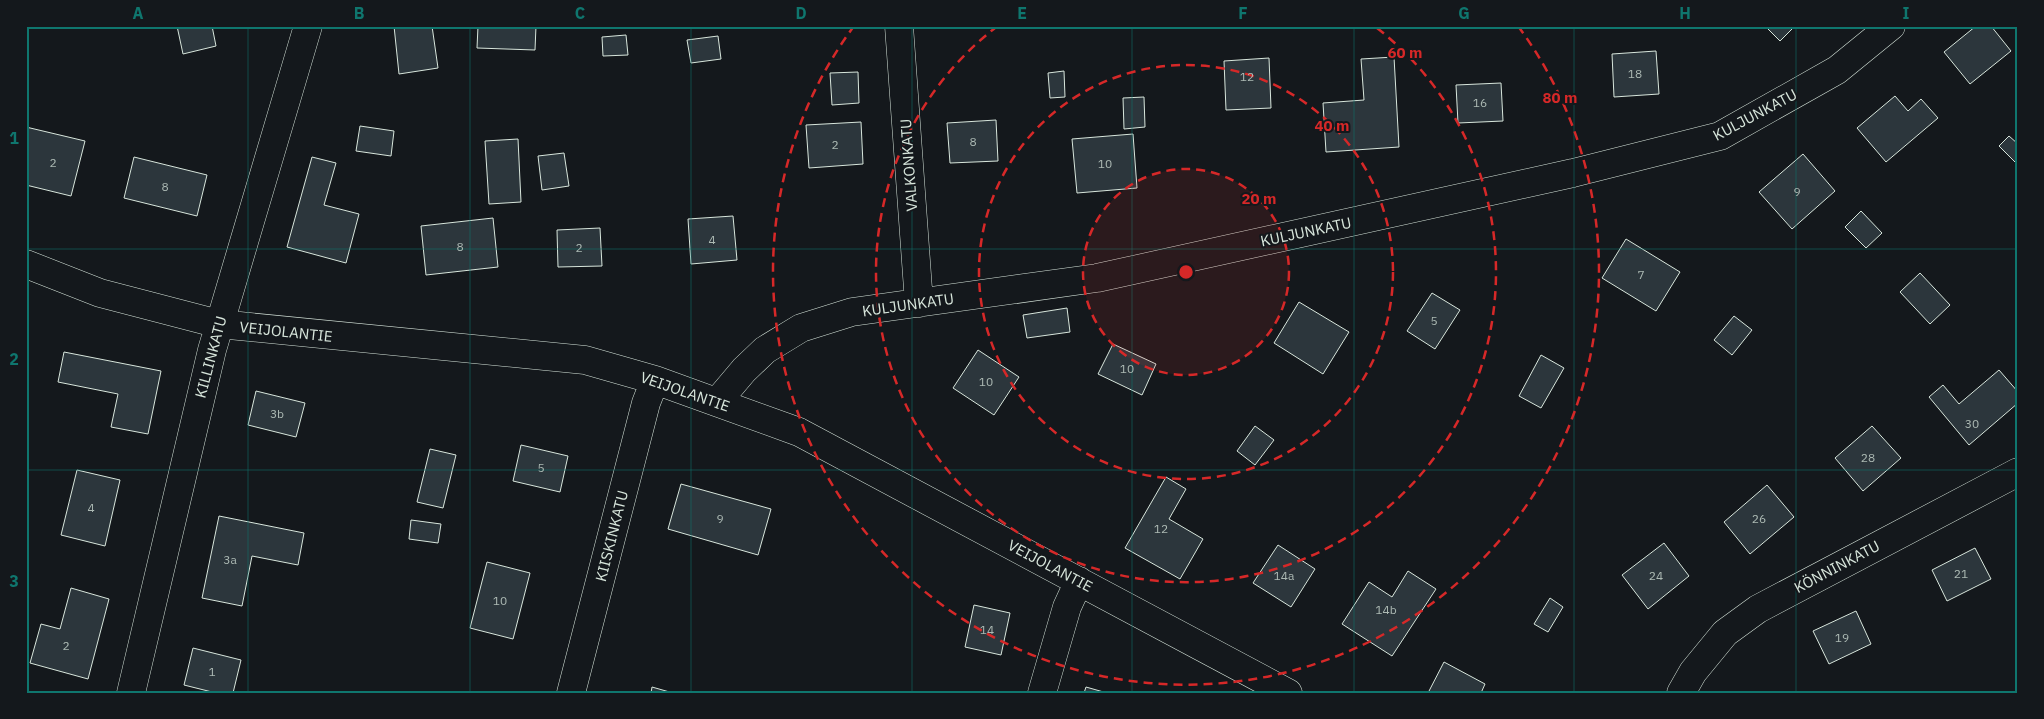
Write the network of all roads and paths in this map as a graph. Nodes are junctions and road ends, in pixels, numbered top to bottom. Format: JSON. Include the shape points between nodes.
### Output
{"nodes":[{"id":1,"x":308,"y":26,"type":"edge"},
{"id":2,"x":899,"y":26,"type":"edge"},
{"id":3,"x":1891,"y":26,"type":"edge"},
{"id":4,"x":26,"y":264,"type":"edge"},
{"id":5,"x":919,"y":303,"type":"junction"},
{"id":6,"x":219,"y":324,"type":"junction"},
{"id":7,"x":655,"y":380,"type":"junction"},
{"id":8,"x":717,"y":402,"type":"junction"},
{"id":9,"x":2018,"y":472,"type":"edge"},
{"id":10,"x":1079,"y":581,"type":"junction"},
{"id":11,"x":131,"y":693,"type":"edge"},
{"id":12,"x":571,"y":693,"type":"edge"},
{"id":13,"x":1042,"y":693,"type":"edge"},
{"id":14,"x":1288,"y":693,"type":"edge"},
{"id":15,"x":1681,"y":693,"type":"edge"}],
"edges":[{"from":1,"to":6,"type":"street","name":"KILLINKATU"},
{"from":2,"to":5,"type":"street","name":"VALKONKATU"},
{"from":3,"to":5,"type":"street","name":"KULJUNKATU","via":[[1836,70],[1720,136],[1573,173],[1097,278]]},
{"from":4,"to":6,"type":"street","name":"VEIJOLANTIE","via":[[100,294]]},
{"from":5,"to":8,"type":"street","name":"KULJUNKATU","via":[[852,312],[801,328],[765,350]]},
{"from":6,"to":7,"type":"street","name":"VEIJOLANTIE","via":[[585,360]]},
{"from":6,"to":11,"type":"street","name":"KILLINKATU"},
{"from":7,"to":8,"type":"street","name":"VEIJOLANTIE"},
{"from":7,"to":12,"type":"street","name":"KIISKINKATU","via":[[646,403]]},
{"from":8,"to":10,"type":"street","name":"VEIJOLANTIE","via":[[799,432]]},
{"from":9,"to":15,"type":"street","name":"KÖNNINKATU","via":[[1758,609],[1724,633]]},
{"from":10,"to":13,"type":"street","via":[[1067,607]]},
{"from":10,"to":14,"type":"street","name":"VEIJOLANTIE"}]}
